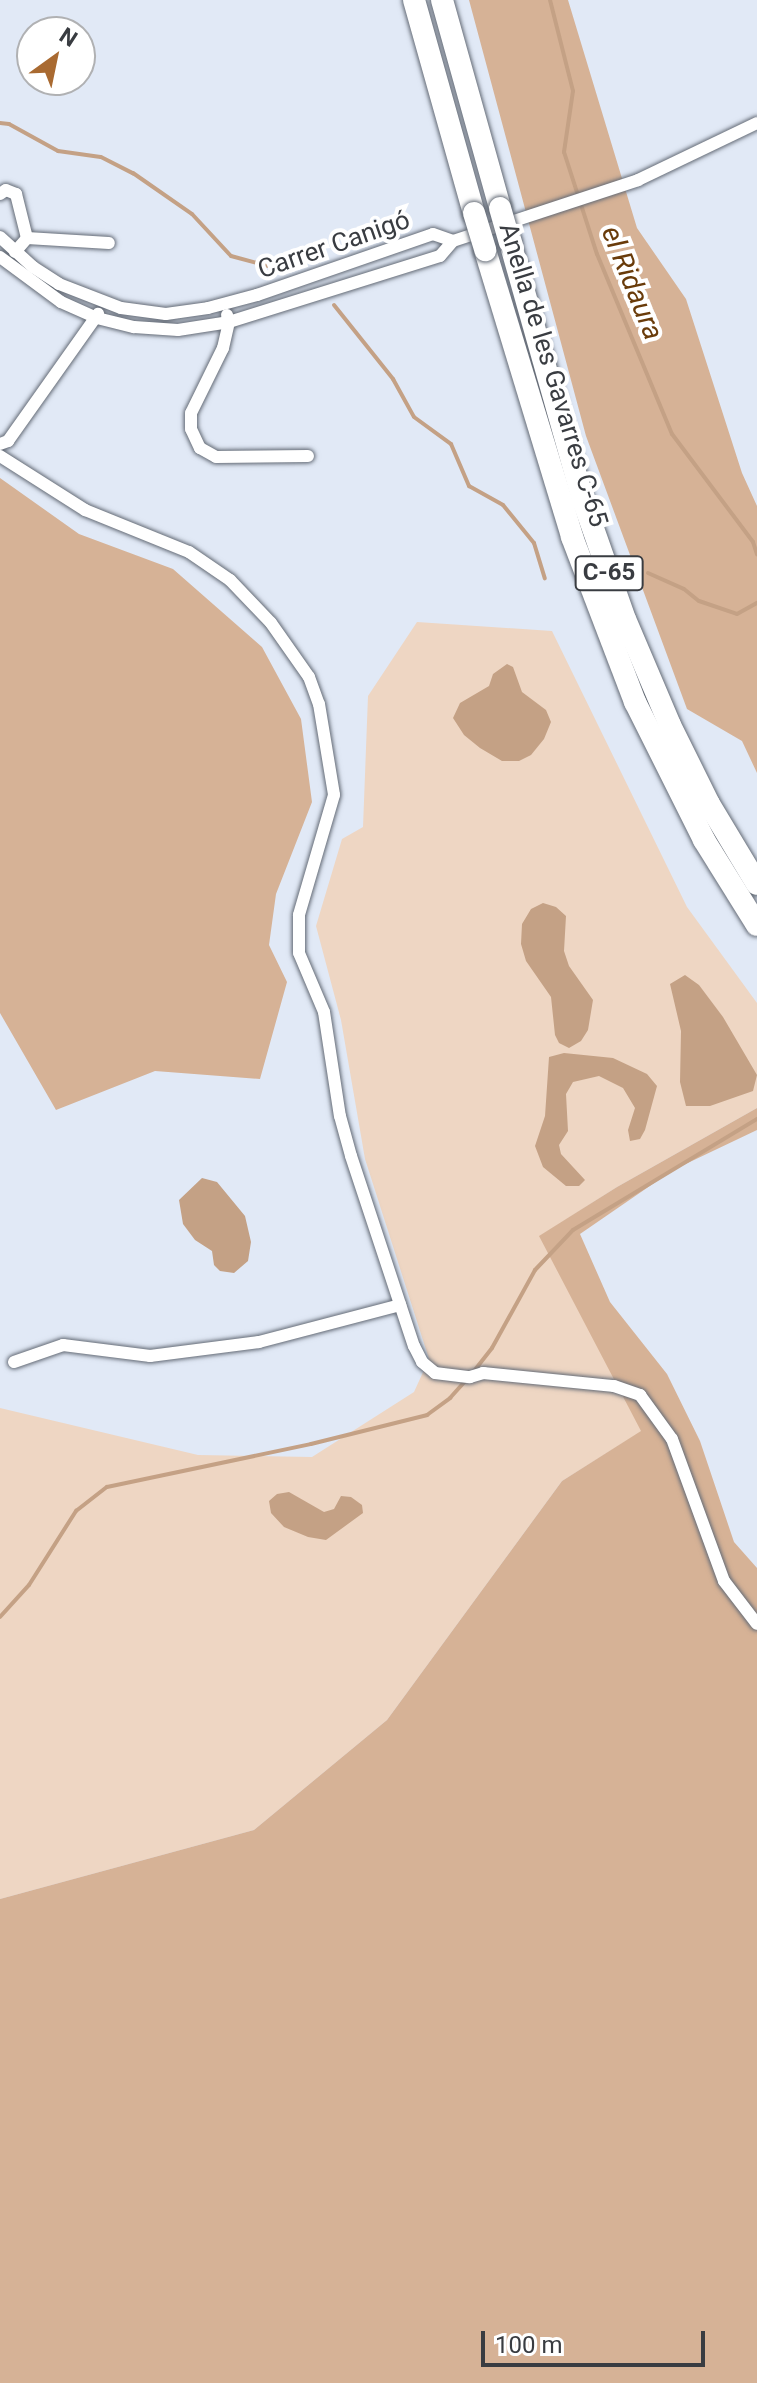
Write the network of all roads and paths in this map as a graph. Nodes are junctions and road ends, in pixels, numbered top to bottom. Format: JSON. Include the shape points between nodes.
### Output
{"nodes":[{"id":1,"x":414,"y":0,"type":"edge"},
{"id":2,"x":442,"y":0,"type":"edge"},
{"id":3,"x":757,"y":123,"type":"edge"},
{"id":4,"x":0,"y":194,"type":"edge"},
{"id":5,"x":0,"y":237,"type":"edge"},
{"id":6,"x":27,"y":238,"type":"junction"},
{"id":7,"x":453,"y":241,"type":"junction"},
{"id":8,"x":109,"y":243,"type":"dead end"},
{"id":9,"x":15,"y":252,"type":"junction"},
{"id":10,"x":0,"y":257,"type":"edge"},
{"id":11,"x":102,"y":302,"type":"junction"},
{"id":12,"x":224,"y":304,"type":"junction"},
{"id":13,"x":97,"y":318,"type":"junction"},
{"id":14,"x":229,"y":322,"type":"junction"},
{"id":15,"x":0,"y":444,"type":"edge"},
{"id":16,"x":0,"y":456,"type":"edge"},
{"id":17,"x":308,"y":456,"type":"dead end"},
{"id":18,"x":757,"y":884,"type":"edge"},
{"id":19,"x":757,"y":925,"type":"edge"},
{"id":20,"x":400,"y":1305,"type":"junction"},
{"id":21,"x":14,"y":1362,"type":"dead end"},
{"id":22,"x":757,"y":1624,"type":"edge"}],
"edges":[{"from":1,"to":19,"type":"highway","name":"Anella de les Gavarres C-65","number":"C-65","bridge":true,"via":[[567,523],[635,702],[704,840]]},
{"from":2,"to":18,"type":"highway","name":"Anella de les Gavarres C-65","number":"C-65","bridge":true,"via":[[583,500],[625,619],[709,804]]},
{"from":3,"to":7,"type":"street","via":[[638,180]]},
{"from":4,"to":6,"type":"street","via":[[16,194]]},
{"from":5,"to":9,"type":"street","name":"Carrer Canigó"},
{"from":6,"to":8,"type":"street"},
{"from":6,"to":9,"type":"street"},
{"from":7,"to":12,"type":"street","name":"Carrer Canigó","via":[[433,234]]},
{"from":7,"to":14,"type":"street","name":"Carrer Canigó","via":[[440,256]]},
{"from":9,"to":11,"type":"street","name":"Carrer Canigó","via":[[59,284]]},
{"from":10,"to":13,"type":"street","name":"Carrer Canigó","via":[[61,302]]},
{"from":11,"to":12,"type":"street","name":"Carrer Canigó","via":[[166,314]]},
{"from":11,"to":13,"type":"street"},
{"from":12,"to":14,"type":"street"},
{"from":13,"to":14,"type":"street","name":"Carrer Canigó","via":[[178,330]]},
{"from":13,"to":15,"type":"street","via":[[8,441]]},
{"from":14,"to":17,"type":"street","via":[[223,348],[191,413],[200,448],[216,457]]},
{"from":16,"to":20,"type":"street","via":[[85,510],[189,552],[230,580],[271,623],[309,677],[319,704],[334,795],[299,915],[299,953],[324,1012],[340,1116]]},
{"from":20,"to":21,"type":"street","via":[[259,1342],[150,1356],[63,1345]]},
{"from":20,"to":22,"type":"street","via":[[422,1362],[435,1373],[614,1386],[640,1395],[672,1439],[724,1581]]}]}
